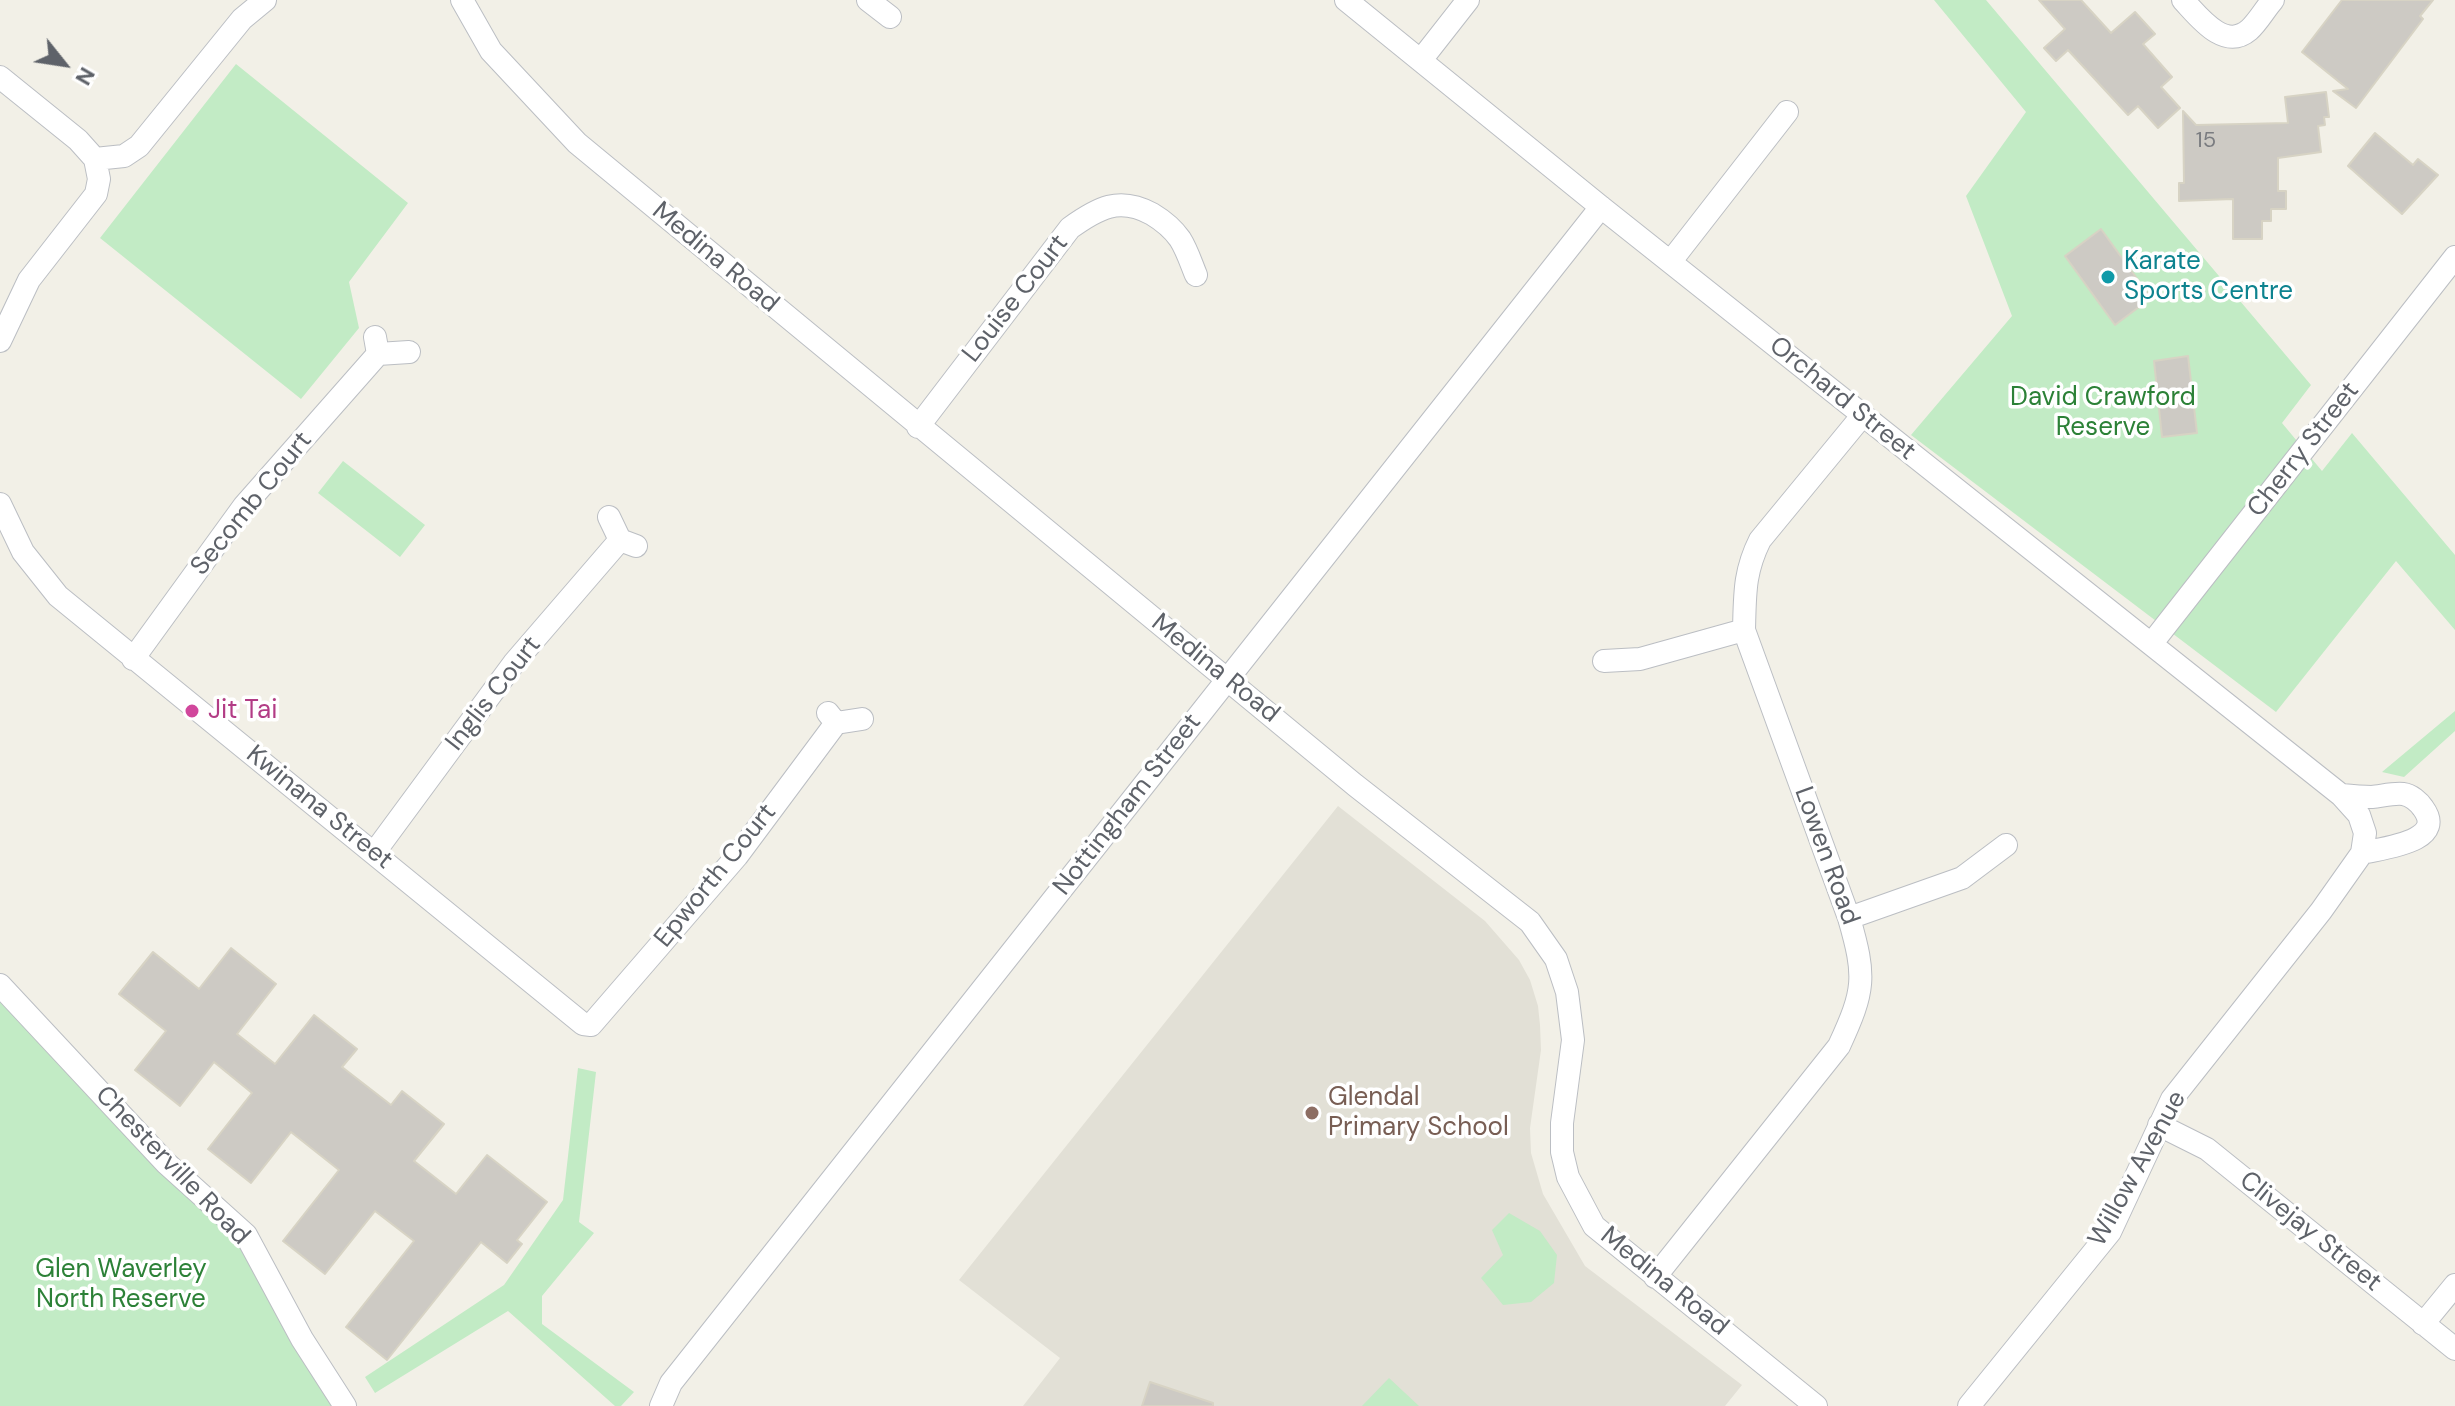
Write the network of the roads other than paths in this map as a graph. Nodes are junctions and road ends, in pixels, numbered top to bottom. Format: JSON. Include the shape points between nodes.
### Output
{"nodes":[{"id":1,"x":265,"y":0,"type":"edge"},
{"id":2,"x":462,"y":0,"type":"edge"},
{"id":3,"x":868,"y":0,"type":"edge"},
{"id":4,"x":1346,"y":0,"type":"edge"},
{"id":5,"x":1468,"y":0,"type":"edge"},
{"id":6,"x":2183,"y":0,"type":"edge"},
{"id":7,"x":2273,"y":0,"type":"edge"},
{"id":8,"x":890,"y":17,"type":"dead end"},
{"id":9,"x":1421,"y":60,"type":"junction"},
{"id":10,"x":0,"y":77,"type":"edge"},
{"id":11,"x":1787,"y":112,"type":"dead end"},
{"id":12,"x":95,"y":159,"type":"junction"},
{"id":13,"x":1601,"y":207,"type":"junction"},
{"id":14,"x":2455,"y":257,"type":"edge"},
{"id":15,"x":1671,"y":261,"type":"junction"},
{"id":16,"x":1196,"y":275,"type":"dead end"},
{"id":17,"x":0,"y":341,"type":"edge"},
{"id":18,"x":409,"y":352,"type":"dead end"},
{"id":19,"x":1862,"y":416,"type":"junction"},
{"id":20,"x":918,"y":427,"type":"junction"},
{"id":21,"x":0,"y":504,"type":"edge"},
{"id":22,"x":609,"y":517,"type":"dead end"},
{"id":23,"x":1744,"y":630,"type":"junction"},
{"id":24,"x":2152,"y":643,"type":"junction"},
{"id":25,"x":133,"y":659,"type":"junction"},
{"id":26,"x":1604,"y":661,"type":"dead end"},
{"id":27,"x":1228,"y":679,"type":"junction"},
{"id":28,"x":862,"y":719,"type":"dead end"},
{"id":29,"x":2341,"y":795,"type":"junction"},
{"id":30,"x":2006,"y":845,"type":"dead end"},
{"id":31,"x":374,"y":853,"type":"junction"},
{"id":32,"x":2362,"y":853,"type":"junction"},
{"id":33,"x":1849,"y":918,"type":"junction"},
{"id":34,"x":0,"y":985,"type":"edge"},
{"id":35,"x":591,"y":1025,"type":"joint"},
{"id":36,"x":2159,"y":1125,"type":"junction"},
{"id":37,"x":1655,"y":1277,"type":"junction"},
{"id":38,"x":2455,"y":1285,"type":"edge"},
{"id":39,"x":2423,"y":1324,"type":"junction"},
{"id":40,"x":2455,"y":1349,"type":"edge"},
{"id":41,"x":345,"y":1406,"type":"edge"},
{"id":42,"x":661,"y":1406,"type":"edge"},
{"id":43,"x":1816,"y":1406,"type":"edge"},
{"id":44,"x":1969,"y":1406,"type":"edge"}],
"edges":[{"from":1,"to":12,"type":"street","via":[[242,19],[139,146],[124,156]]},
{"from":2,"to":20,"type":"street","name":"Medina Road","via":[[491,51],[577,143]]},
{"from":3,"to":8,"type":"street"},
{"from":4,"to":9,"type":"street","name":"Orchard Street"},
{"from":5,"to":9,"type":"street"},
{"from":6,"to":7,"type":"street","via":[[2219,34],[2234,37],[2248,31]]},
{"from":9,"to":13,"type":"street","name":"Orchard Street"},
{"from":10,"to":12,"type":"street"},
{"from":11,"to":15,"type":"street"},
{"from":12,"to":17,"type":"street","via":[[96,194],[29,280]]},
{"from":13,"to":15,"type":"street","name":"Orchard Street"},
{"from":13,"to":27,"type":"street","name":"Nottingham Street"},
{"from":14,"to":24,"type":"street","name":"Cherry Street"},
{"from":15,"to":19,"type":"street","name":"Orchard Street"},
{"from":16,"to":20,"type":"street","name":"Louise Court","via":[[1180,239],[1161,219],[1136,206],[1092,212],[1070,228]]},
{"from":18,"to":25,"type":"street","name":"Secomb Court","via":[[376,346],[244,506]]},
{"from":19,"to":23,"type":"street","name":"Lowen Road","via":[[1760,540],[1745,583]]},
{"from":19,"to":24,"type":"street","name":"Orchard Street"},
{"from":20,"to":27,"type":"street","name":"Medina Road"},
{"from":21,"to":25,"type":"street","name":"Kwinana Street","via":[[23,552],[58,596]]},
{"from":22,"to":31,"type":"street","name":"Inglis Court","via":[[628,543],[514,663]]},
{"from":23,"to":26,"type":"street","via":[[1640,659]]},
{"from":23,"to":33,"type":"street","name":"Lowen Road"},
{"from":24,"to":29,"type":"street","name":"Orchard Street"},
{"from":25,"to":31,"type":"street","name":"Kwinana Street"},
{"from":27,"to":37,"type":"street","name":"Medina Road","via":[[1530,922],[1556,959],[1567,992],[1573,1040],[1562,1152],[1568,1177],[1594,1226]]},
{"from":27,"to":42,"type":"street","name":"Nottingham Street","via":[[671,1383]]},
{"from":28,"to":35,"type":"street","name":"Epworth Court","via":[[831,717],[737,856]]},
{"from":29,"to":32,"type":"street","name":"Orchard Street","via":[[2359,815],[2365,833]]},
{"from":29,"to":32,"type":"street","via":[[2405,794],[2427,813],[2422,837]]},
{"from":30,"to":33,"type":"street","via":[[1962,878]]},
{"from":31,"to":35,"type":"street","name":"Kwinana Street","via":[[583,1024]]},
{"from":32,"to":36,"type":"street","name":"Willow Avenue","via":[[2172,1099]]},
{"from":33,"to":37,"type":"street","name":"Lowen Road","via":[[1862,978],[1839,1046]]},
{"from":34,"to":41,"type":"street","name":"Chesterville Road","via":[[166,1163],[246,1235]]},
{"from":36,"to":39,"type":"street","name":"Clivejay Street","via":[[2207,1149]]},
{"from":36,"to":44,"type":"street","name":"Willow Avenue","via":[[2110,1232]]},
{"from":37,"to":43,"type":"street","name":"Medina Road"},
{"from":38,"to":39,"type":"street"},
{"from":39,"to":40,"type":"street","name":"Clivejay Street"}]}
